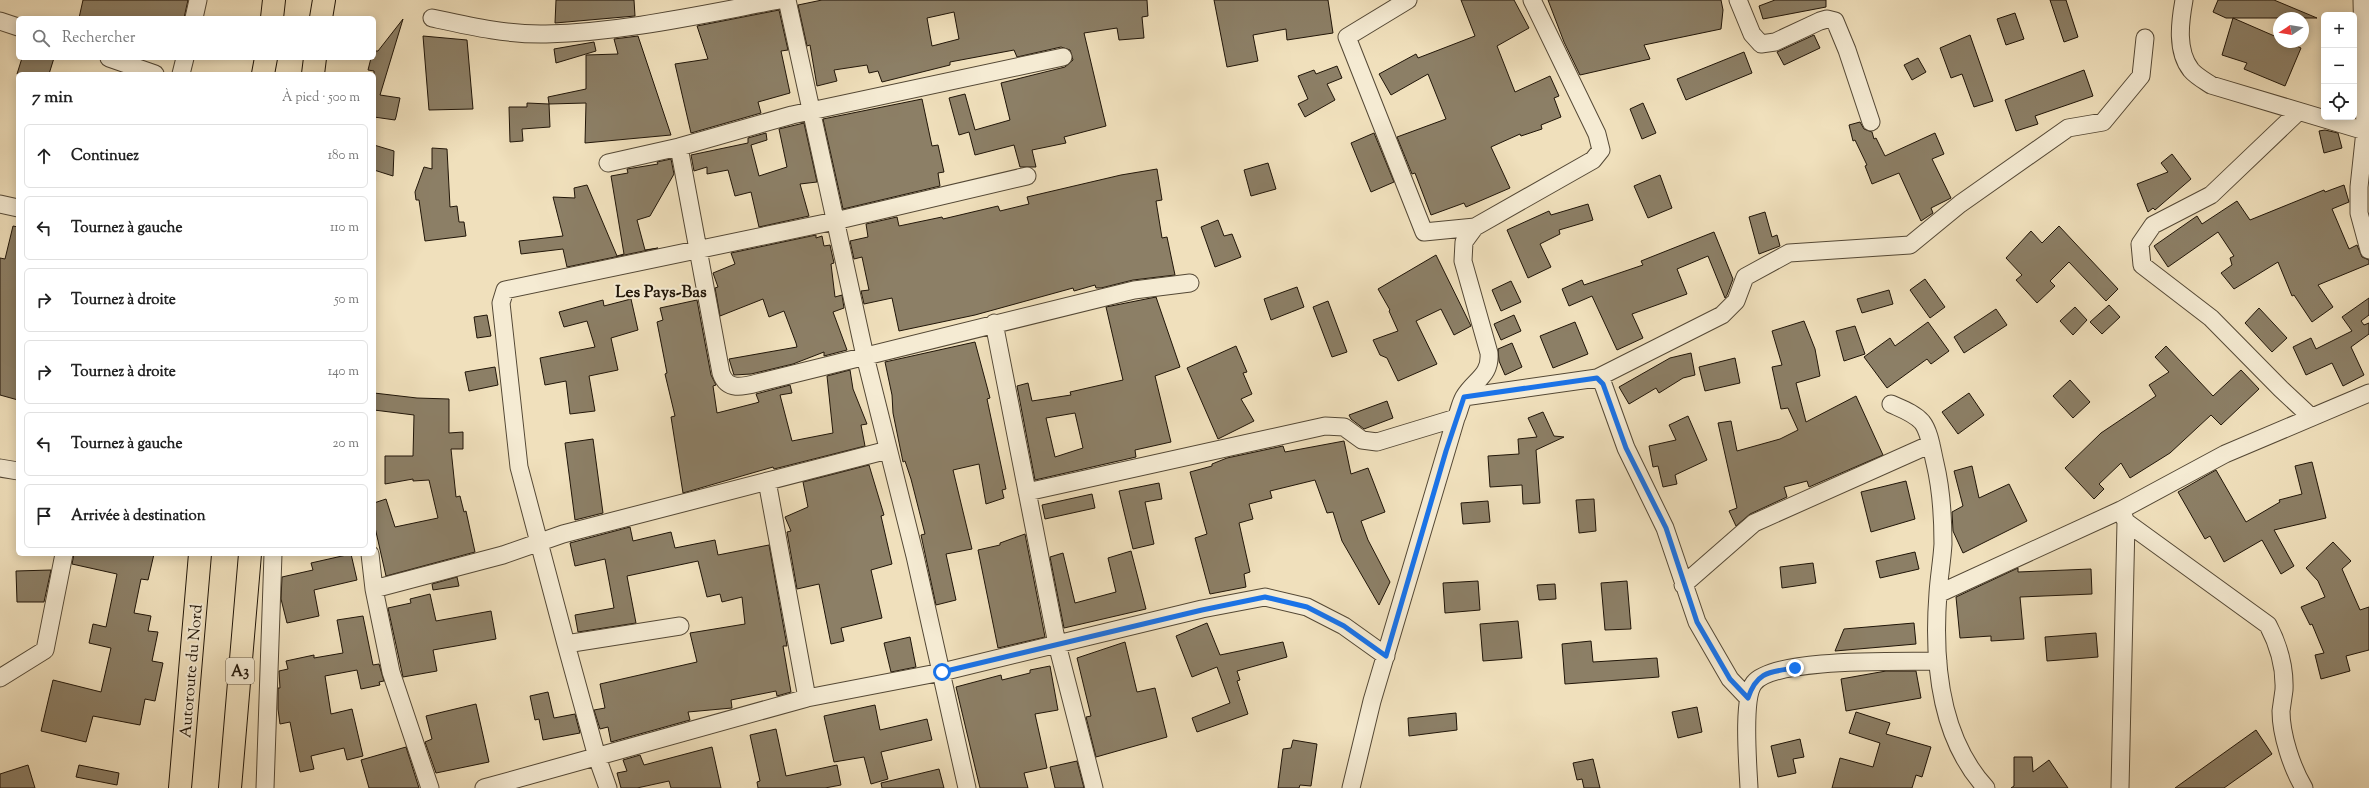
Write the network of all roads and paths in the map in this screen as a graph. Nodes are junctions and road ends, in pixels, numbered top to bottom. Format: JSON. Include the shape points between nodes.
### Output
{"nodes":[{"id":1,"x":198,"y":0,"type":"edge"},
{"id":2,"x":274,"y":0,"type":"edge"},
{"id":3,"x":324,"y":0,"type":"edge"},
{"id":4,"x":780,"y":0,"type":"edge"},
{"id":5,"x":787,"y":0,"type":"edge"},
{"id":6,"x":1408,"y":0,"type":"edge"},
{"id":7,"x":1532,"y":0,"type":"edge"},
{"id":8,"x":1738,"y":0,"type":"edge"},
{"id":9,"x":2184,"y":0,"type":"edge"},
{"id":10,"x":2362,"y":0,"type":"edge"},
{"id":11,"x":194,"y":16,"type":"edge"},
{"id":12,"x":272,"y":16,"type":"edge"},
{"id":13,"x":321,"y":16,"type":"edge"},
{"id":14,"x":432,"y":18,"type":"dead end"},
{"id":15,"x":0,"y":21,"type":"edge"},
{"id":16,"x":16,"y":26,"type":"edge"},
{"id":17,"x":2144,"y":38,"type":"dead end"},
{"id":18,"x":1063,"y":57,"type":"dead end"},
{"id":19,"x":115,"y":60,"type":"edge"},
{"id":20,"x":184,"y":60,"type":"edge"},
{"id":21,"x":266,"y":60,"type":"edge"},
{"id":22,"x":315,"y":60,"type":"edge"},
{"id":23,"x":149,"y":72,"type":"edge"},
{"id":24,"x":182,"y":72,"type":"edge"},
{"id":25,"x":263,"y":72,"type":"edge"},
{"id":26,"x":313,"y":72,"type":"edge"},
{"id":27,"x":810,"y":110,"type":"junction"},
{"id":28,"x":2298,"y":112,"type":"junction"},
{"id":29,"x":1871,"y":122,"type":"dead end"},
{"id":30,"x":2367,"y":133,"type":"edge"},
{"id":31,"x":679,"y":147,"type":"junction"},
{"id":32,"x":608,"y":163,"type":"dead end"},
{"id":33,"x":1027,"y":176,"type":"dead end"},
{"id":34,"x":0,"y":204,"type":"edge"},
{"id":35,"x":16,"y":208,"type":"edge"},
{"id":36,"x":835,"y":221,"type":"junction"},
{"id":37,"x":1474,"y":227,"type":"junction"},
{"id":38,"x":698,"y":249,"type":"junction"},
{"id":39,"x":2369,"y":250,"type":"edge"},
{"id":40,"x":1190,"y":282,"type":"dead end"},
{"id":41,"x":994,"y":323,"type":"junction"},
{"id":42,"x":865,"y":356,"type":"junction"},
{"id":43,"x":1597,"y":378,"type":"junction"},
{"id":44,"x":2369,"y":393,"type":"edge"},
{"id":45,"x":1464,"y":397,"type":"junction"},
{"id":46,"x":1891,"y":404,"type":"dead end"},
{"id":47,"x":2311,"y":417,"type":"junction"},
{"id":48,"x":1456,"y":418,"type":"junction"},
{"id":49,"x":1930,"y":444,"type":"junction"},
{"id":50,"x":888,"y":450,"type":"junction"},
{"id":51,"x":0,"y":468,"type":"edge"},
{"id":52,"x":16,"y":471,"type":"edge"},
{"id":53,"x":767,"y":481,"type":"junction"},
{"id":54,"x":1027,"y":492,"type":"junction"},
{"id":55,"x":2123,"y":516,"type":"junction"},
{"id":56,"x":538,"y":543,"type":"junction"},
{"id":57,"x":64,"y":556,"type":"edge"},
{"id":58,"x":200,"y":556,"type":"edge"},
{"id":59,"x":250,"y":556,"type":"edge"},
{"id":60,"x":274,"y":556,"type":"edge"},
{"id":61,"x":370,"y":556,"type":"edge"},
{"id":62,"x":1683,"y":585,"type":"junction"},
{"id":63,"x":374,"y":589,"type":"junction"},
{"id":64,"x":1938,"y":594,"type":"junction"},
{"id":65,"x":680,"y":626,"type":"dead end"},
{"id":66,"x":566,"y":644,"type":"junction"},
{"id":67,"x":1057,"y":644,"type":"junction"},
{"id":68,"x":1386,"y":656,"type":"junction"},
{"id":69,"x":1938,"y":661,"type":"junction"},
{"id":70,"x":942,"y":672,"type":"junction"},
{"id":71,"x":0,"y":678,"type":"edge"},
{"id":72,"x":806,"y":698,"type":"junction"},
{"id":73,"x":1748,"y":698,"type":"junction"},
{"id":74,"x":597,"y":757,"type":"junction"},
{"id":75,"x":180,"y":788,"type":"edge"},
{"id":76,"x":230,"y":788,"type":"edge"},
{"id":77,"x":265,"y":788,"type":"edge"},
{"id":78,"x":430,"y":788,"type":"edge"},
{"id":79,"x":484,"y":788,"type":"edge"},
{"id":80,"x":608,"y":788,"type":"edge"},
{"id":81,"x":967,"y":788,"type":"edge"},
{"id":82,"x":1094,"y":788,"type":"edge"},
{"id":83,"x":1351,"y":788,"type":"edge"},
{"id":84,"x":1750,"y":788,"type":"edge"},
{"id":85,"x":1986,"y":788,"type":"edge"},
{"id":86,"x":2120,"y":788,"type":"edge"},
{"id":87,"x":2304,"y":788,"type":"edge"}],
"edges":[{"from":1,"to":11,"type":"street"},
{"from":2,"to":12,"type":"highway"},
{"from":3,"to":13,"type":"highway"},
{"from":4,"to":14,"type":"street","via":[[630,27],[545,34],[479,28]]},
{"from":5,"to":27,"type":"street"},
{"from":6,"to":37,"type":"street","via":[[1347,37],[1424,232]]},
{"from":7,"to":37,"type":"street","via":[[1597,134],[1601,150],[1593,160]]},
{"from":8,"to":29,"type":"street","via":[[1752,34],[1761,44],[1775,42],[1820,21],[1834,21],[1847,50]]},
{"from":9,"to":28,"type":"street","via":[[2180,37],[2184,58],[2192,71],[2211,85]]},
{"from":10,"to":30,"type":"street"},
{"from":15,"to":16,"type":"street"},
{"from":17,"to":43,"type":"street","via":[[2141,76],[2103,122],[2068,128],[1960,204],[1910,245],[1789,253],[1745,277],[1736,301],[1722,315]]},
{"from":18,"to":27,"type":"street"},
{"from":19,"to":23,"type":"street"},
{"from":20,"to":24,"type":"street"},
{"from":21,"to":25,"type":"highway"},
{"from":22,"to":26,"type":"highway"},
{"from":27,"to":31,"type":"street"},
{"from":27,"to":36,"type":"street"},
{"from":28,"to":30,"type":"street"},
{"from":28,"to":47,"type":"street","via":[[2211,195],[2153,225],[2140,244],[2142,266],[2211,318]]},
{"from":30,"to":39,"type":"street","via":[[2359,187],[2359,213]]},
{"from":31,"to":32,"type":"street"},
{"from":31,"to":38,"type":"street"},
{"from":33,"to":36,"type":"street"},
{"from":34,"to":35,"type":"street"},
{"from":36,"to":38,"type":"street"},
{"from":36,"to":42,"type":"street"},
{"from":37,"to":45,"type":"street","via":[[1464,242],[1463,261],[1490,364],[1484,375]]},
{"from":38,"to":42,"type":"street","via":[[720,373],[723,381],[729,386],[739,387],[758,383]]},
{"from":38,"to":56,"type":"street","via":[[505,290],[501,303],[519,466]]},
{"from":40,"to":41,"type":"street","via":[[1134,290]]},
{"from":41,"to":42,"type":"street"},
{"from":41,"to":54,"type":"street"},
{"from":42,"to":50,"type":"street"},
{"from":43,"to":45,"type":"street"},
{"from":43,"to":62,"type":"street","via":[[1603,384],[1626,448],[1666,528]]},
{"from":44,"to":47,"type":"street"},
{"from":45,"to":48,"type":"street"},
{"from":46,"to":49,"type":"street","via":[[1909,412],[1923,423]]},
{"from":47,"to":55,"type":"street","via":[[2225,454]]},
{"from":48,"to":54,"type":"street","via":[[1377,442],[1362,440],[1344,427],[1325,426]]},
{"from":48,"to":68,"type":"street"},
{"from":49,"to":62,"type":"street","via":[[1754,523]]},
{"from":49,"to":64,"type":"street","via":[[1938,475],[1943,544]]},
{"from":50,"to":53,"type":"street"},
{"from":50,"to":70,"type":"street"},
{"from":51,"to":52,"type":"street"},
{"from":53,"to":56,"type":"street","via":[[563,534]]},
{"from":53,"to":72,"type":"street"},
{"from":54,"to":67,"type":"street"},
{"from":55,"to":64,"type":"street"},
{"from":55,"to":86,"type":"street"},
{"from":55,"to":87,"type":"street","via":[[2268,624],[2278,644],[2282,665],[2284,688],[2281,712],[2290,758]]},
{"from":56,"to":63,"type":"street","via":[[503,555]]},
{"from":56,"to":66,"type":"street"},
{"from":57,"to":71,"type":"street","via":[[45,650]]},
{"from":58,"to":75,"type":"highway","name":"Autoroute du Nord"},
{"from":59,"to":76,"type":"highway","number":"A3"},
{"from":60,"to":77,"type":"street"},
{"from":61,"to":63,"type":"street"},
{"from":62,"to":73,"type":"street","via":[[1707,640],[1730,679]]},
{"from":63,"to":78,"type":"street","via":[[391,672]]},
{"from":64,"to":69,"type":"street"},
{"from":65,"to":66,"type":"street"},
{"from":66,"to":74,"type":"street"},
{"from":67,"to":68,"type":"street","via":[[1265,597],[1307,607],[1344,626]]},
{"from":67,"to":70,"type":"street"},
{"from":67,"to":82,"type":"street"},
{"from":68,"to":83,"type":"street"},
{"from":69,"to":73,"type":"street","via":[[1820,663],[1765,673],[1753,683]]},
{"from":69,"to":85,"type":"street","via":[[1944,704],[1951,730],[1973,772]]},
{"from":70,"to":72,"type":"street"},
{"from":70,"to":81,"type":"street"},
{"from":72,"to":74,"type":"street"},
{"from":73,"to":84,"type":"street","via":[[1747,745]]},
{"from":74,"to":79,"type":"street"},
{"from":74,"to":80,"type":"street"}]}
